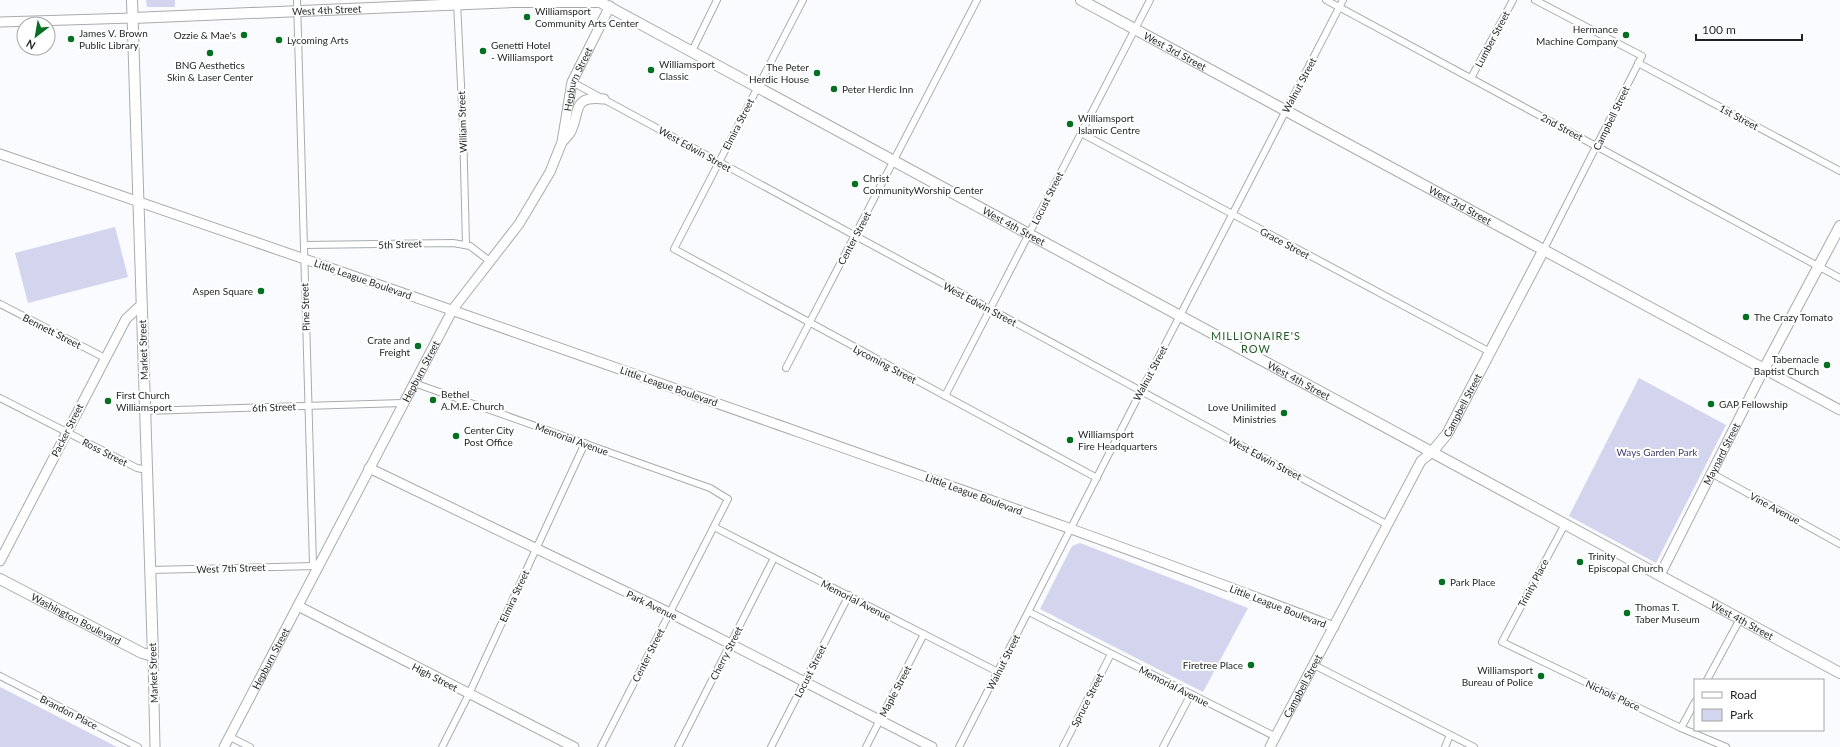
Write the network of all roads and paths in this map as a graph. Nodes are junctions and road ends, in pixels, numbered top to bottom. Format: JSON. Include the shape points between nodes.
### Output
{"nodes":[{"id":1,"x":132,"y":0,"type":"edge"},
{"id":2,"x":297,"y":0,"type":"edge"},
{"id":3,"x":717,"y":0,"type":"edge"},
{"id":4,"x":803,"y":0,"type":"edge"},
{"id":5,"x":977,"y":0,"type":"edge"},
{"id":6,"x":1081,"y":0,"type":"edge"},
{"id":7,"x":1150,"y":0,"type":"edge"},
{"id":8,"x":1326,"y":0,"type":"edge"},
{"id":9,"x":1344,"y":0,"type":"edge"},
{"id":10,"x":1513,"y":0,"type":"edge"},
{"id":11,"x":1535,"y":0,"type":"edge"},
{"id":12,"x":611,"y":2,"type":"edge"},
{"id":13,"x":457,"y":3,"type":"edge"},
{"id":14,"x":1340,"y":7,"type":"junction"},
{"id":15,"x":297,"y":12,"type":"junction"},
{"id":16,"x":133,"y":18,"type":"junction"},
{"id":17,"x":0,"y":22,"type":"edge"},
{"id":18,"x":1135,"y":29,"type":"junction"},
{"id":19,"x":692,"y":51,"type":"junction"},
{"id":20,"x":1638,"y":62,"type":"junction"},
{"id":21,"x":1471,"y":78,"type":"junction"},
{"id":22,"x":572,"y":82,"type":"junction"},
{"id":23,"x":758,"y":87,"type":"junction"},
{"id":24,"x":604,"y":100,"type":"junction"},
{"id":25,"x":1285,"y":111,"type":"junction"},
{"id":26,"x":1081,"y":133,"type":"junction"},
{"id":27,"x":562,"y":142,"type":"junction"},
{"id":28,"x":1597,"y":146,"type":"junction"},
{"id":29,"x":0,"y":154,"type":"edge"},
{"id":30,"x":719,"y":162,"type":"junction"},
{"id":31,"x":894,"y":162,"type":"junction"},
{"id":32,"x":1840,"y":171,"type":"edge"},
{"id":33,"x":139,"y":202,"type":"junction"},
{"id":34,"x":1233,"y":215,"type":"junction"},
{"id":35,"x":1840,"y":226,"type":"edge"},
{"id":36,"x":1028,"y":234,"type":"junction"},
{"id":37,"x":855,"y":236,"type":"junction"},
{"id":38,"x":466,"y":244,"type":"junction"},
{"id":39,"x":304,"y":245,"type":"junction"},
{"id":40,"x":674,"y":249,"type":"joint"},
{"id":41,"x":1543,"y":251,"type":"junction"},
{"id":42,"x":304,"y":258,"type":"junction"},
{"id":43,"x":491,"y":262,"type":"junction"},
{"id":44,"x":1819,"y":266,"type":"junction"},
{"id":45,"x":1840,"y":278,"type":"edge"},
{"id":46,"x":0,"y":304,"type":"edge"},
{"id":47,"x":142,"y":304,"type":"junction"},
{"id":48,"x":453,"y":309,"type":"junction"},
{"id":49,"x":990,"y":309,"type":"junction"},
{"id":50,"x":1180,"y":316,"type":"junction"},
{"id":51,"x":809,"y":323,"type":"junction"},
{"id":52,"x":1490,"y":352,"type":"junction"},
{"id":53,"x":105,"y":358,"type":"junction"},
{"id":54,"x":786,"y":368,"type":"dead end"},
{"id":55,"x":1764,"y":369,"type":"junction"},
{"id":56,"x":414,"y":383,"type":"junction"},
{"id":57,"x":1141,"y":391,"type":"junction"},
{"id":58,"x":945,"y":396,"type":"junction"},
{"id":59,"x":0,"y":398,"type":"edge"},
{"id":60,"x":403,"y":403,"type":"junction"},
{"id":61,"x":308,"y":406,"type":"junction"},
{"id":62,"x":1840,"y":410,"type":"edge"},
{"id":63,"x":146,"y":411,"type":"junction"},
{"id":64,"x":66,"y":432,"type":"junction"},
{"id":65,"x":584,"y":443,"type":"junction"},
{"id":66,"x":1432,"y":452,"type":"junction"},
{"id":67,"x":369,"y":468,"type":"junction"},
{"id":68,"x":147,"y":470,"type":"junction"},
{"id":69,"x":1711,"y":473,"type":"junction"},
{"id":70,"x":1097,"y":478,"type":"junction"},
{"id":71,"x":728,"y":499,"type":"joint"},
{"id":72,"x":1565,"y":524,"type":"junction"},
{"id":73,"x":1388,"y":525,"type":"junction"},
{"id":74,"x":714,"y":527,"type":"junction"},
{"id":75,"x":1071,"y":528,"type":"junction"},
{"id":76,"x":1840,"y":544,"type":"edge"},
{"id":77,"x":536,"y":549,"type":"junction"},
{"id":78,"x":774,"y":558,"type":"junction"},
{"id":79,"x":0,"y":561,"type":"edge"},
{"id":80,"x":315,"y":566,"type":"junction"},
{"id":81,"x":150,"y":570,"type":"junction"},
{"id":82,"x":1660,"y":575,"type":"junction"},
{"id":83,"x":0,"y":579,"type":"edge"},
{"id":84,"x":849,"y":595,"type":"junction"},
{"id":85,"x":298,"y":606,"type":"junction"},
{"id":86,"x":1029,"y":612,"type":"junction"},
{"id":87,"x":670,"y":613,"type":"junction"},
{"id":88,"x":1740,"y":619,"type":"junction"},
{"id":89,"x":1334,"y":627,"type":"junction"},
{"id":90,"x":924,"y":634,"type":"junction"},
{"id":91,"x":1502,"y":642,"type":"joint"},
{"id":92,"x":730,"y":644,"type":"junction"},
{"id":93,"x":1111,"y":654,"type":"junction"},
{"id":94,"x":153,"y":656,"type":"junction"},
{"id":95,"x":1314,"y":665,"type":"junction"},
{"id":96,"x":998,"y":672,"type":"junction"},
{"id":97,"x":1840,"y":672,"type":"edge"},
{"id":98,"x":0,"y":676,"type":"edge"},
{"id":99,"x":1708,"y":679,"type":"edge"},
{"id":100,"x":804,"y":682,"type":"junction"},
{"id":101,"x":469,"y":694,"type":"junction"},
{"id":102,"x":1191,"y":694,"type":"junction"},
{"id":103,"x":1694,"y":704,"type":"edge"},
{"id":104,"x":879,"y":720,"type":"junction"},
{"id":105,"x":1681,"y":728,"type":"junction"},
{"id":106,"x":1450,"y":735,"type":"junction"},
{"id":107,"x":230,"y":737,"type":"junction"},
{"id":108,"x":1276,"y":737,"type":"junction"},
{"id":109,"x":138,"y":747,"type":"edge"},
{"id":110,"x":155,"y":747,"type":"edge"},
{"id":111,"x":224,"y":747,"type":"edge"},
{"id":112,"x":250,"y":747,"type":"edge"},
{"id":113,"x":442,"y":747,"type":"edge"},
{"id":114,"x":574,"y":747,"type":"edge"},
{"id":115,"x":601,"y":747,"type":"edge"},
{"id":116,"x":678,"y":747,"type":"edge"},
{"id":117,"x":771,"y":747,"type":"edge"},
{"id":118,"x":866,"y":747,"type":"edge"},
{"id":119,"x":932,"y":747,"type":"edge"},
{"id":120,"x":959,"y":747,"type":"edge"},
{"id":121,"x":1063,"y":747,"type":"edge"},
{"id":122,"x":1163,"y":747,"type":"edge"},
{"id":123,"x":1270,"y":747,"type":"edge"},
{"id":124,"x":1445,"y":747,"type":"edge"},
{"id":125,"x":1474,"y":747,"type":"edge"},
{"id":126,"x":1726,"y":747,"type":"edge"}],
"edges":[{"from":1,"to":16,"type":"main road","name":"Market Street"},
{"from":2,"to":15,"type":"street","name":"Pine Street"},
{"from":3,"to":19,"type":"street"},
{"from":4,"to":23,"type":"street","name":"Elmira Street"},
{"from":5,"to":31,"type":"street","name":"Center Street"},
{"from":6,"to":18,"type":"main road","name":"West 3rd Street"},
{"from":7,"to":18,"type":"street","name":"Locust Street"},
{"from":8,"to":14,"type":"street","name":"2nd Street"},
{"from":9,"to":14,"type":"street","name":"Walnut Street"},
{"from":10,"to":21,"type":"street","name":"Lumber Street"},
{"from":11,"to":20,"type":"street","name":"Campbell Street","via":[[1642,56]]},
{"from":12,"to":13,"type":"main road","name":"West 4th Street"},
{"from":12,"to":19,"type":"main road","name":"West 4th Street"},
{"from":12,"to":22,"type":"street","name":"Hepburn Street"},
{"from":13,"to":15,"type":"main road","name":"West 4th Street"},
{"from":13,"to":38,"type":"street","name":"William Street","via":[[464,127]]},
{"from":14,"to":21,"type":"street","name":"2nd Street"},
{"from":14,"to":25,"type":"street","name":"Walnut Street"},
{"from":15,"to":16,"type":"main road","name":"West 4th Street"},
{"from":15,"to":39,"type":"street","name":"Pine Street"},
{"from":16,"to":17,"type":"street"},
{"from":16,"to":33,"type":"main road","name":"Market Street"},
{"from":18,"to":25,"type":"main road","name":"West 3rd Street"},
{"from":18,"to":26,"type":"street","name":"Locust Street"},
{"from":19,"to":23,"type":"main road","name":"West 4th Street"},
{"from":20,"to":28,"type":"street","name":"Campbell Street"},
{"from":20,"to":32,"type":"street","name":"1st Street"},
{"from":21,"to":28,"type":"street","name":"2nd Street"},
{"from":22,"to":24,"type":"street","name":"West Edwin Street"},
{"from":22,"to":27,"type":"street","name":"Hepburn Street"},
{"from":23,"to":30,"type":"street","name":"Elmira Street"},
{"from":23,"to":31,"type":"main road","name":"West 4th Street"},
{"from":24,"to":27,"type":"street","via":[[589,99],[582,103],[575,112],[572,130]]},
{"from":24,"to":30,"type":"street","name":"West Edwin Street"},
{"from":25,"to":34,"type":"street","name":"Walnut Street"},
{"from":25,"to":41,"type":"main road","name":"West 3rd Street"},
{"from":26,"to":34,"type":"street","name":"Grace Street"},
{"from":26,"to":36,"type":"street","name":"Locust Street"},
{"from":27,"to":43,"type":"street","name":"Hepburn Street","via":[[543,186]]},
{"from":28,"to":41,"type":"street","name":"Campbell Street"},
{"from":28,"to":44,"type":"street","name":"2nd Street"},
{"from":29,"to":33,"type":"street","name":"Little League Boulevard"},
{"from":30,"to":37,"type":"street","name":"West Edwin Street"},
{"from":30,"to":40,"type":"street","name":"Elmira Street"},
{"from":31,"to":36,"type":"main road","name":"West 4th Street"},
{"from":31,"to":37,"type":"street","name":"Center Street"},
{"from":33,"to":42,"type":"street","name":"Little League Boulevard"},
{"from":33,"to":47,"type":"main road","name":"Market Street"},
{"from":34,"to":50,"type":"street","name":"Walnut Street"},
{"from":34,"to":52,"type":"street","name":"Grace Street"},
{"from":35,"to":44,"type":"main road","name":"Maynard Street"},
{"from":36,"to":49,"type":"street","name":"Locust Street"},
{"from":36,"to":50,"type":"main road","name":"West 4th Street"},
{"from":37,"to":49,"type":"street","name":"West Edwin Street"},
{"from":37,"to":51,"type":"street","name":"Center Street"},
{"from":38,"to":39,"type":"street","name":"5th Street","via":[[435,242]]},
{"from":38,"to":43,"type":"street"},
{"from":39,"to":42,"type":"street","name":"Pine Street"},
{"from":40,"to":51,"type":"street","name":"Lycoming Street"},
{"from":41,"to":52,"type":"main road","name":"Campbell Street"},
{"from":41,"to":55,"type":"main road","name":"West 3rd Street"},
{"from":42,"to":48,"type":"street","name":"Little League Boulevard"},
{"from":42,"to":61,"type":"street","name":"Pine Street"},
{"from":43,"to":48,"type":"street","name":"Hepburn Street"},
{"from":44,"to":45,"type":"street","name":"2nd Street"},
{"from":44,"to":55,"type":"main road","name":"Maynard Street"},
{"from":46,"to":53,"type":"street","name":"Bennett Street"},
{"from":47,"to":53,"type":"street","name":"Packer Street","via":[[126,319]]},
{"from":47,"to":63,"type":"main road","name":"Market Street"},
{"from":48,"to":56,"type":"street","name":"Hepburn Street"},
{"from":48,"to":75,"type":"street","name":"Little League Boulevard"},
{"from":49,"to":57,"type":"street","name":"West Edwin Street"},
{"from":49,"to":58,"type":"street","name":"Locust Street"},
{"from":50,"to":57,"type":"street","name":"Walnut Street"},
{"from":50,"to":66,"type":"main road","name":"West 4th Street"},
{"from":51,"to":54,"type":"street","name":"Center Street"},
{"from":51,"to":58,"type":"street","name":"Lycoming Street"},
{"from":52,"to":66,"type":"main road","name":"Campbell Street","via":[[1447,434]]},
{"from":53,"to":64,"type":"street","name":"Packer Street"},
{"from":55,"to":62,"type":"street","name":"West 3rd Street"},
{"from":55,"to":69,"type":"street","name":"Maynard Street"},
{"from":56,"to":60,"type":"street","name":"Hepburn Street"},
{"from":56,"to":65,"type":"street","name":"Memorial Avenue"},
{"from":57,"to":70,"type":"street","name":"Walnut Street"},
{"from":57,"to":73,"type":"street","name":"West Edwin Street"},
{"from":58,"to":70,"type":"street","name":"Lycoming Street"},
{"from":59,"to":64,"type":"street","name":"Ross Street"},
{"from":60,"to":61,"type":"street","name":"6th Street"},
{"from":60,"to":67,"type":"street","name":"Hepburn Street"},
{"from":61,"to":63,"type":"street","name":"6th Street"},
{"from":61,"to":80,"type":"street","name":"Pine Street"},
{"from":63,"to":68,"type":"main road","name":"Market Street"},
{"from":64,"to":68,"type":"street","name":"Ross Street","via":[[137,468]]},
{"from":64,"to":79,"type":"street","name":"Packer Street"},
{"from":65,"to":71,"type":"street","name":"Memorial Avenue","via":[[710,488]]},
{"from":65,"to":77,"type":"street","name":"Elmira Street"},
{"from":66,"to":72,"type":"main road","name":"West 4th Street"},
{"from":66,"to":73,"type":"street","name":"Campbell Street","via":[[1422,461]]},
{"from":67,"to":77,"type":"street","name":"Park Avenue"},
{"from":67,"to":80,"type":"street","name":"Hepburn Street"},
{"from":68,"to":81,"type":"main road","name":"Market Street"},
{"from":69,"to":76,"type":"street","name":"Vine Avenue"},
{"from":69,"to":82,"type":"street","name":"Maynard Street"},
{"from":70,"to":75,"type":"street","name":"Walnut Street"},
{"from":71,"to":74,"type":"street","name":"Center Street"},
{"from":72,"to":82,"type":"main road","name":"West 4th Street"},
{"from":72,"to":91,"type":"street","name":"Trinity Place"},
{"from":73,"to":89,"type":"street","name":"Campbell Street"},
{"from":74,"to":78,"type":"street","name":"Memorial Avenue"},
{"from":74,"to":87,"type":"street","name":"Center Street"},
{"from":75,"to":86,"type":"street","name":"Walnut Street"},
{"from":75,"to":89,"type":"street","name":"Little League Boulevard"},
{"from":77,"to":87,"type":"street","name":"Park Avenue"},
{"from":77,"to":101,"type":"street","name":"Elmira Street"},
{"from":78,"to":84,"type":"street","name":"Memorial Avenue"},
{"from":78,"to":92,"type":"street","name":"Cherry Street"},
{"from":80,"to":81,"type":"street","name":"West 7th Street"},
{"from":80,"to":85,"type":"street","name":"Hepburn Street"},
{"from":81,"to":94,"type":"main road","name":"Market Street"},
{"from":82,"to":88,"type":"main road","name":"West 4th Street"},
{"from":83,"to":94,"type":"main road","name":"Washington Boulevard","via":[[142,653]]},
{"from":84,"to":90,"type":"street","name":"Memorial Avenue"},
{"from":84,"to":100,"type":"street","name":"Locust Street"},
{"from":85,"to":101,"type":"street","name":"High Street"},
{"from":85,"to":107,"type":"street","name":"Hepburn Street"},
{"from":86,"to":93,"type":"street","name":"Memorial Avenue"},
{"from":86,"to":96,"type":"street","name":"Walnut Street"},
{"from":87,"to":92,"type":"street","name":"Park Avenue"},
{"from":87,"to":115,"type":"street","name":"Center Street"},
{"from":88,"to":97,"type":"main road","name":"West 4th Street"},
{"from":88,"to":99,"type":"street"},
{"from":89,"to":95,"type":"street","name":"Campbell Street"},
{"from":90,"to":96,"type":"street","name":"Memorial Avenue"},
{"from":90,"to":104,"type":"street","name":"Maple Street"},
{"from":91,"to":105,"type":"street","name":"Nichols Place"},
{"from":92,"to":100,"type":"street","name":"Park Avenue"},
{"from":92,"to":116,"type":"street","name":"Cherry Street"},
{"from":93,"to":102,"type":"street","name":"Memorial Avenue"},
{"from":93,"to":121,"type":"street","name":"Spruce Street"},
{"from":94,"to":110,"type":"street","name":"Market Street"},
{"from":95,"to":106,"type":"street"},
{"from":95,"to":108,"type":"street","name":"Campbell Street"},
{"from":96,"to":120,"type":"street","name":"Walnut Street"},
{"from":98,"to":109,"type":"street","name":"Brandon Place"},
{"from":100,"to":104,"type":"street","name":"Park Avenue"},
{"from":100,"to":117,"type":"street","name":"Locust Street"},
{"from":101,"to":113,"type":"street","name":"Elmira Street"},
{"from":101,"to":114,"type":"street","name":"High Street"},
{"from":102,"to":108,"type":"street","name":"Memorial Avenue"},
{"from":102,"to":122,"type":"street"},
{"from":103,"to":105,"type":"street"},
{"from":104,"to":118,"type":"street","name":"Maple Street"},
{"from":104,"to":119,"type":"street","name":"Park Avenue"},
{"from":105,"to":126,"type":"street","name":"Nichols Place"},
{"from":106,"to":124,"type":"street"},
{"from":106,"to":125,"type":"street"},
{"from":107,"to":111,"type":"street","name":"Hepburn Street"},
{"from":107,"to":112,"type":"street"},
{"from":108,"to":123,"type":"street","name":"Campbell Street"}]}
